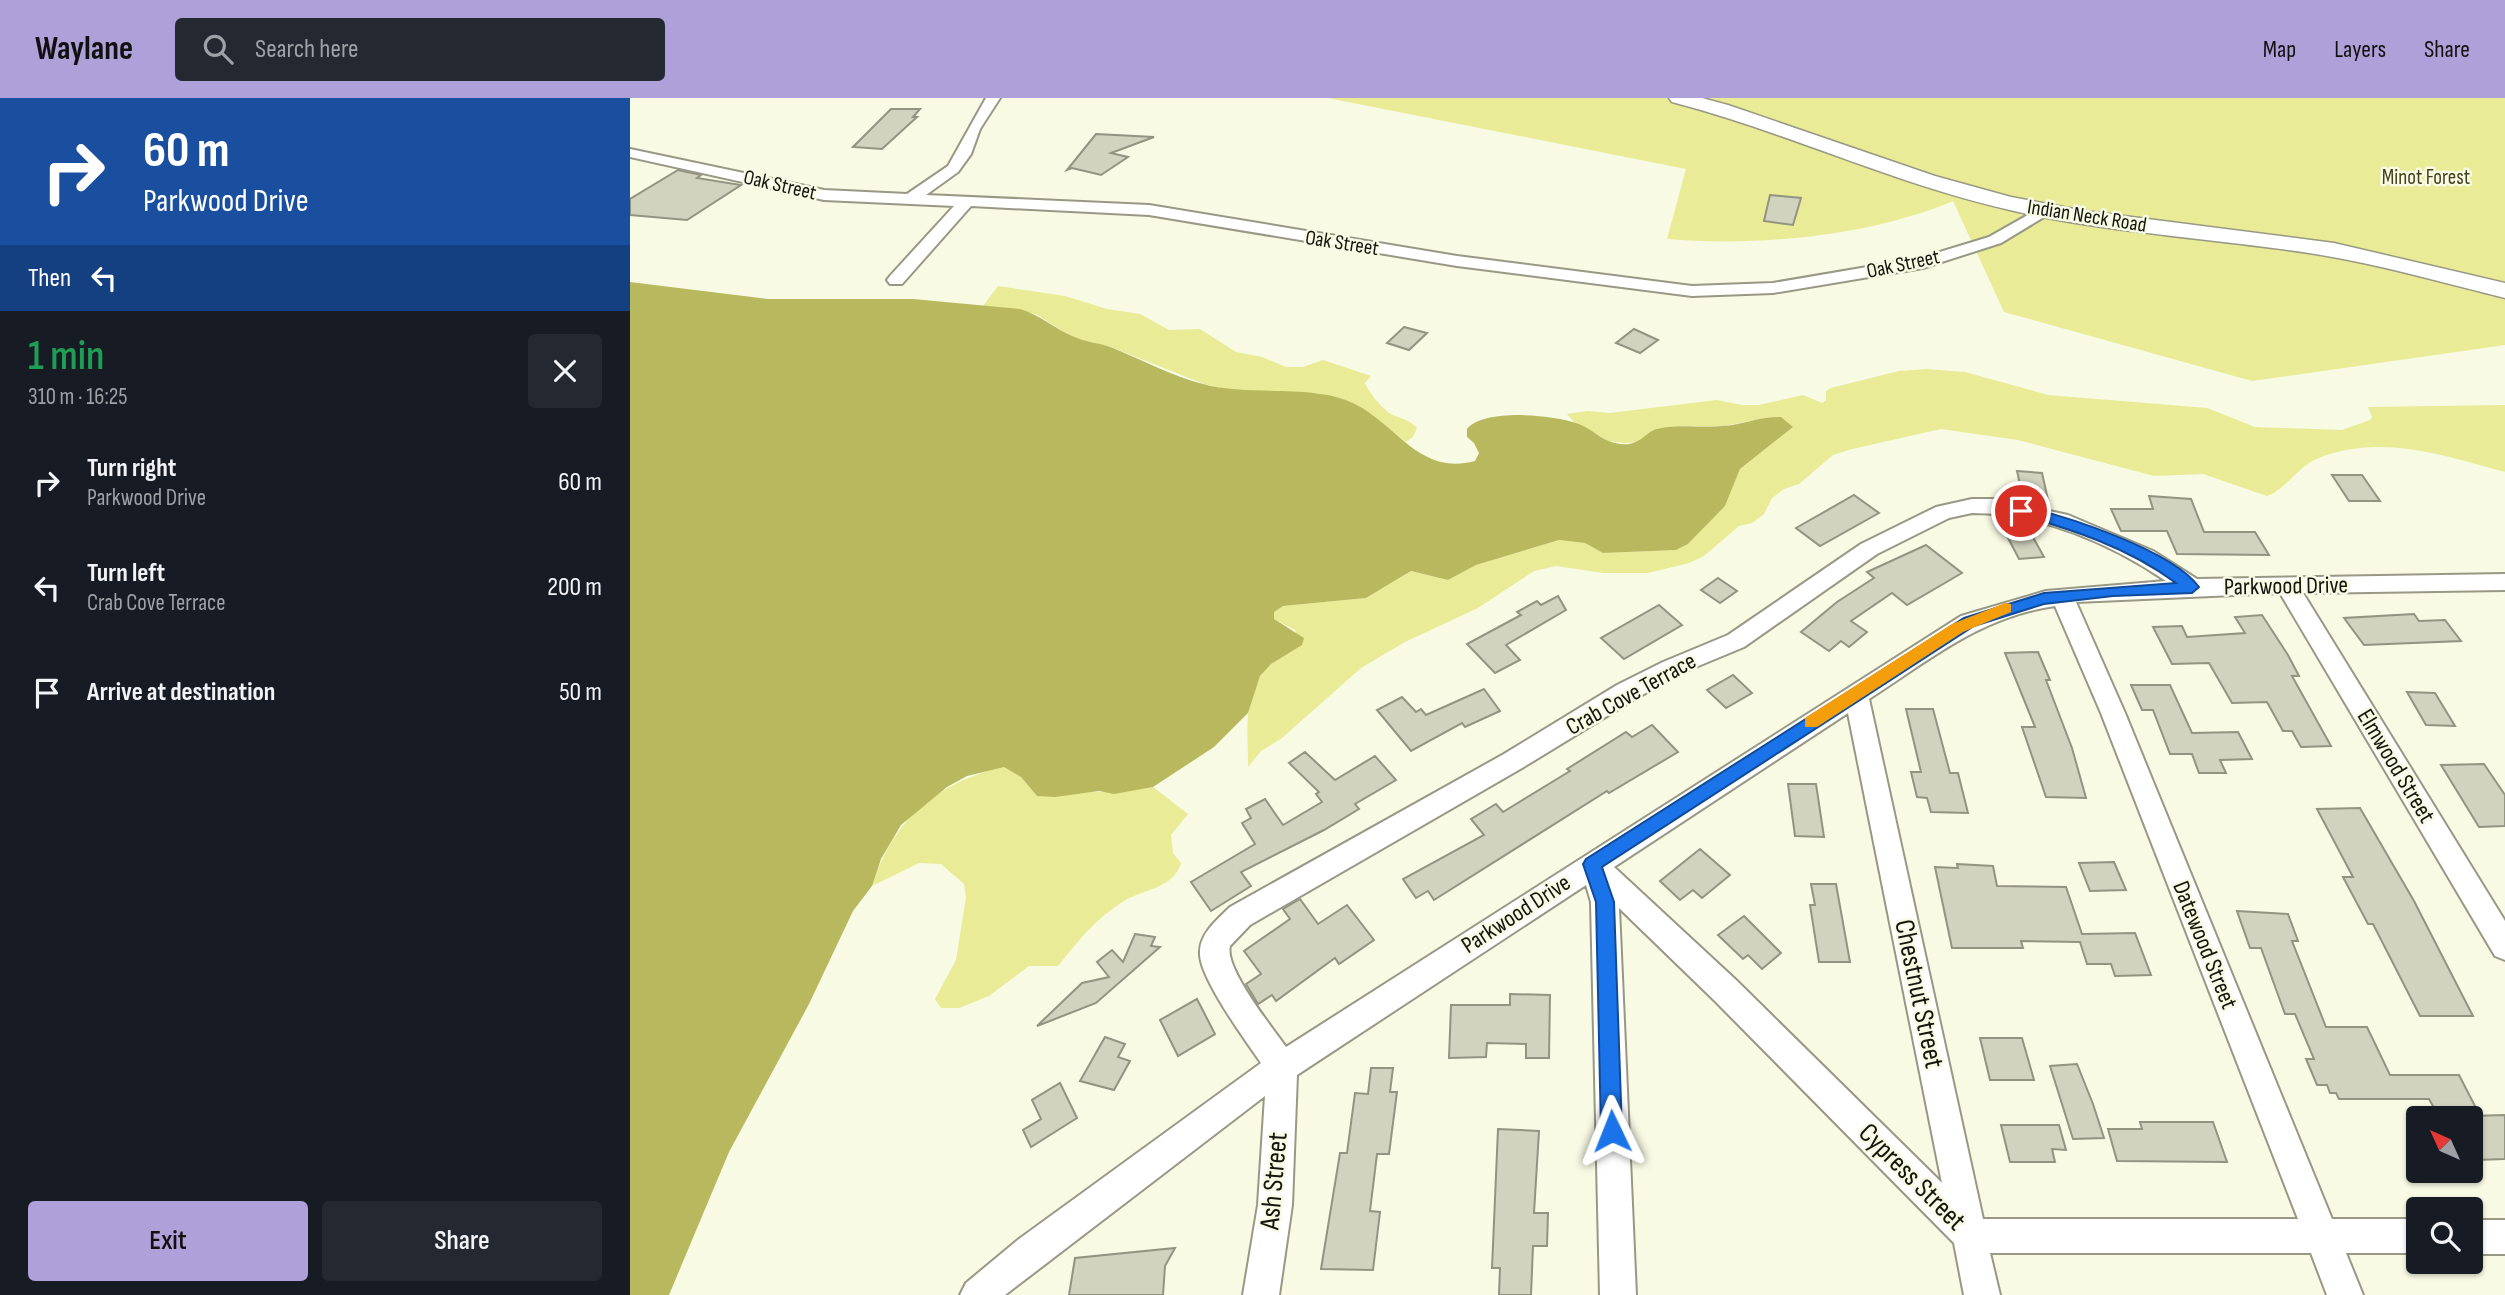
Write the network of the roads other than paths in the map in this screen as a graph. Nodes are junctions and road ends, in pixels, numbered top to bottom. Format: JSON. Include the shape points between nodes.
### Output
{"nodes":[{"id":1,"x":993,"y":98,"type":"edge"},
{"id":2,"x":1679,"y":98,"type":"edge"},
{"id":3,"x":630,"y":153,"type":"edge"},
{"id":4,"x":909,"y":200,"type":"junction"},
{"id":5,"x":967,"y":201,"type":"junction"},
{"id":6,"x":2046,"y":211,"type":"junction"},
{"id":7,"x":896,"y":280,"type":"dead end"},
{"id":8,"x":2505,"y":291,"type":"edge"},
{"id":9,"x":2505,"y":582,"type":"edge"},
{"id":10,"x":2286,"y":584,"type":"junction"},
{"id":11,"x":2192,"y":587,"type":"junction"},
{"id":12,"x":2062,"y":596,"type":"junction"},
{"id":13,"x":1856,"y":694,"type":"junction"},
{"id":14,"x":1592,"y":864,"type":"junction"},
{"id":15,"x":2505,"y":947,"type":"edge"},
{"id":16,"x":1282,"y":1067,"type":"junction"},
{"id":17,"x":1971,"y":1236,"type":"junction"},
{"id":18,"x":2322,"y":1236,"type":"junction"},
{"id":19,"x":2406,"y":1236,"type":"edge"},
{"id":20,"x":2483,"y":1237,"type":"edge"},
{"id":21,"x":2505,"y":1237,"type":"edge"},
{"id":22,"x":978,"y":1295,"type":"edge"},
{"id":23,"x":1261,"y":1295,"type":"edge"},
{"id":24,"x":1618,"y":1295,"type":"edge"},
{"id":25,"x":1982,"y":1295,"type":"edge"},
{"id":26,"x":2345,"y":1295,"type":"edge"}],
"edges":[{"from":1,"to":4,"type":"street","via":[[954,169]]},
{"from":2,"to":6,"type":"street","name":"Indian Neck Road","via":[[1813,138],[1955,190]]},
{"from":3,"to":4,"type":"street","name":"Oak Street","via":[[809,193]]},
{"from":4,"to":5,"type":"street","name":"Oak Street"},
{"from":5,"to":6,"type":"street","name":"Oak Street","via":[[1149,210],[1457,261],[1707,292],[1773,288],[1923,262],[2005,236]]},
{"from":5,"to":7,"type":"street"},
{"from":6,"to":8,"type":"street","name":"Indian Neck Road","via":[[2337,251]]},
{"from":9,"to":10,"type":"street","name":"Parkwood Drive"},
{"from":10,"to":11,"type":"street","name":"Parkwood Drive"},
{"from":10,"to":15,"type":"street","name":"Elmwood Street"},
{"from":11,"to":12,"type":"street","name":"Parkwood Drive"},
{"from":11,"to":16,"type":"street","name":"Crab Cove Terrace","via":[[2126,547],[2060,520],[2021,511],[1981,506],[1954,509],[1895,533],[1736,641],[1626,692],[1240,916],[1218,939],[1216,963]]},
{"from":12,"to":13,"type":"street","name":"Parkwood Drive","via":[[1969,622]]},
{"from":12,"to":18,"type":"street","name":"Datewood Street"},
{"from":13,"to":14,"type":"street","name":"Parkwood Drive"},
{"from":13,"to":17,"type":"street","name":"Chestnut Street"},
{"from":14,"to":16,"type":"street","name":"Parkwood Drive"},
{"from":14,"to":17,"type":"street","name":"Cypress Street"},
{"from":14,"to":24,"type":"street","via":[[1605,902]]},
{"from":16,"to":22,"type":"street","name":"Parkwood Drive"},
{"from":16,"to":23,"type":"street","name":"Ash Street","via":[[1275,1205]]},
{"from":17,"to":18,"type":"street","name":"Cypress Street"},
{"from":17,"to":25,"type":"street","name":"Chestnut Street"},
{"from":18,"to":19,"type":"street","name":"Cypress Street"},
{"from":18,"to":26,"type":"street","name":"Datewood Street"},
{"from":20,"to":21,"type":"street"}]}
